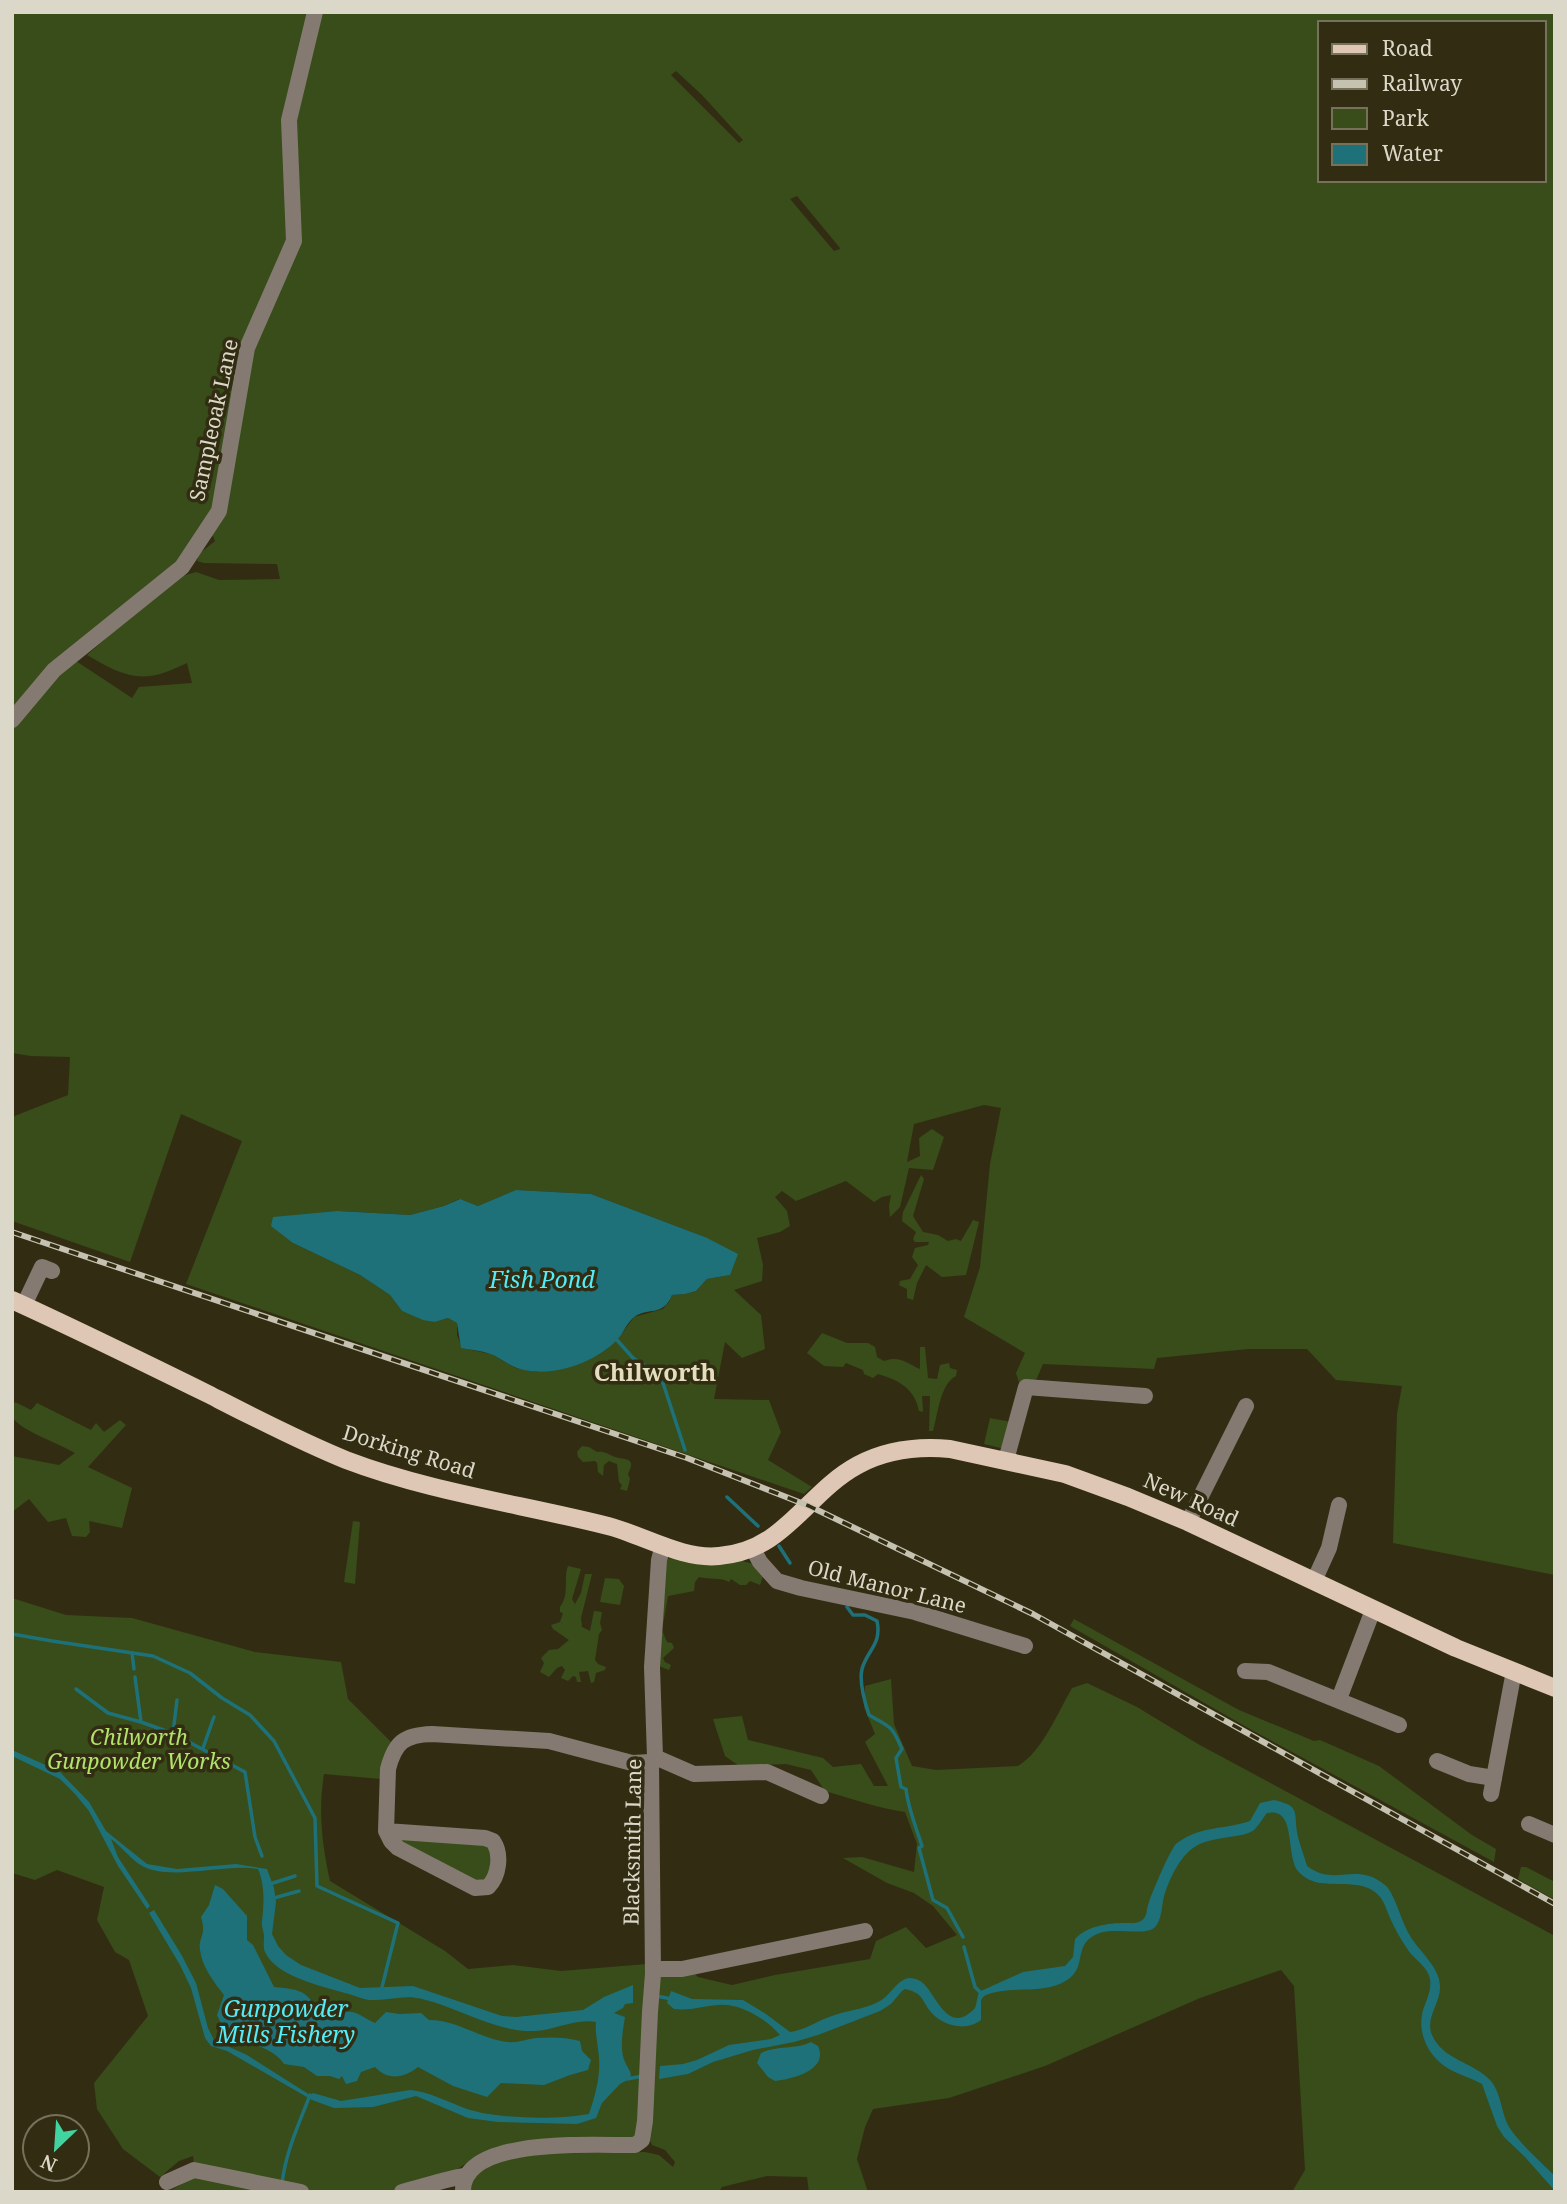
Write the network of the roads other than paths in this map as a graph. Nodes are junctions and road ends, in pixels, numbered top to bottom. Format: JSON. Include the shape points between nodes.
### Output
{"nodes":[{"id":1,"x":315,"y":12,"type":"edge"},
{"id":2,"x":12,"y":720,"type":"edge"},
{"id":3,"x":43,"y":1268,"type":"dead end"},
{"id":4,"x":18,"y":1302,"type":"edge"},
{"id":5,"x":108,"y":1337,"type":"dead end"},
{"id":6,"x":148,"y":1360,"type":"junction"},
{"id":7,"x":1145,"y":1396,"type":"dead end"},
{"id":8,"x":1246,"y":1406,"type":"dead end"},
{"id":9,"x":1006,"y":1460,"type":"junction"},
{"id":10,"x":1339,"y":1505,"type":"dead end"},
{"id":11,"x":804,"y":1511,"type":"joint"},
{"id":12,"x":1188,"y":1522,"type":"junction"},
{"id":13,"x":663,"y":1545,"type":"junction"},
{"id":14,"x":753,"y":1549,"type":"junction"},
{"id":15,"x":1314,"y":1581,"type":"junction"},
{"id":16,"x":1373,"y":1610,"type":"junction"},
{"id":17,"x":1026,"y":1646,"type":"dead end"},
{"id":18,"x":1245,"y":1671,"type":"dead end"},
{"id":19,"x":1514,"y":1671,"type":"junction"},
{"id":20,"x":1555,"y":1688,"type":"edge"},
{"id":21,"x":1339,"y":1699,"type":"junction"},
{"id":22,"x":1399,"y":1725,"type":"dead end"},
{"id":23,"x":653,"y":1759,"type":"junction"},
{"id":24,"x":1437,"y":1761,"type":"dead end"},
{"id":25,"x":821,"y":1796,"type":"dead end"},
{"id":26,"x":1529,"y":1824,"type":"dead end"},
{"id":27,"x":386,"y":1832,"type":"junction"},
{"id":28,"x":1555,"y":1835,"type":"edge"},
{"id":29,"x":865,"y":1931,"type":"dead end"},
{"id":30,"x":653,"y":1969,"type":"junction"},
{"id":31,"x":167,"y":2182,"type":"dead end"},
{"id":32,"x":464,"y":2184,"type":"edge"},
{"id":33,"x":288,"y":2189,"type":"edge"},
{"id":34,"x":402,"y":2192,"type":"edge"}],
"edges":[{"from":1,"to":2,"type":"street","name":"Sampleoak Lane","via":[[289,120],[294,241],[247,348],[219,511],[183,566],[54,670]]},
{"from":3,"to":4,"type":"street"},
{"from":4,"to":6,"type":"main road","name":"Dorking Road"},
{"from":5,"to":6,"type":"street"},
{"from":6,"to":13,"type":"main road","name":"Dorking Road","via":[[203,1392],[345,1459],[422,1484],[608,1526]]},
{"from":7,"to":9,"type":"street","via":[[1026,1388]]},
{"from":8,"to":12,"type":"street"},
{"from":9,"to":11,"type":"main road","name":"New Road","via":[[932,1447],[893,1451],[856,1466]]},
{"from":9,"to":12,"type":"main road","name":"New Road","via":[[1065,1474]]},
{"from":10,"to":15,"type":"street","via":[[1329,1548]]},
{"from":11,"to":14,"type":"main road","name":"Dorking Road"},
{"from":12,"to":15,"type":"main road","name":"New Road"},
{"from":13,"to":14,"type":"main road","name":"Dorking Road","via":[[706,1557]]},
{"from":13,"to":23,"type":"street","name":"Blacksmith Lane","via":[[652,1667]]},
{"from":14,"to":17,"type":"street","name":"Old Manor Lane","via":[[777,1581],[915,1612]]},
{"from":15,"to":16,"type":"main road","name":"New Road"},
{"from":16,"to":19,"type":"main road","name":"New Road"},
{"from":16,"to":21,"type":"street"},
{"from":18,"to":21,"type":"street","via":[[1268,1672]]},
{"from":19,"to":20,"type":"main road","name":"New Road"},
{"from":19,"to":24,"type":"street","via":[[1492,1786]]},
{"from":21,"to":22,"type":"street"},
{"from":23,"to":25,"type":"street","via":[[694,1774],[767,1772]]},
{"from":23,"to":27,"type":"street","via":[[632,1763],[549,1741],[413,1735],[402,1741],[388,1769]]},
{"from":23,"to":30,"type":"street","name":"Blacksmith Lane"},
{"from":26,"to":28,"type":"street"},
{"from":27,"to":27,"type":"street","via":[[493,1841],[499,1853],[494,1882],[488,1888],[475,1888],[398,1848]]},
{"from":29,"to":30,"type":"street","via":[[682,1969]]},
{"from":30,"to":32,"type":"street","name":"Blacksmith Lane","via":[[642,2140],[635,2145],[555,2145],[501,2153],[472,2167]]},
{"from":31,"to":33,"type":"street","via":[[194,2170]]},
{"from":32,"to":34,"type":"street","via":[[451,2178]]}]}
